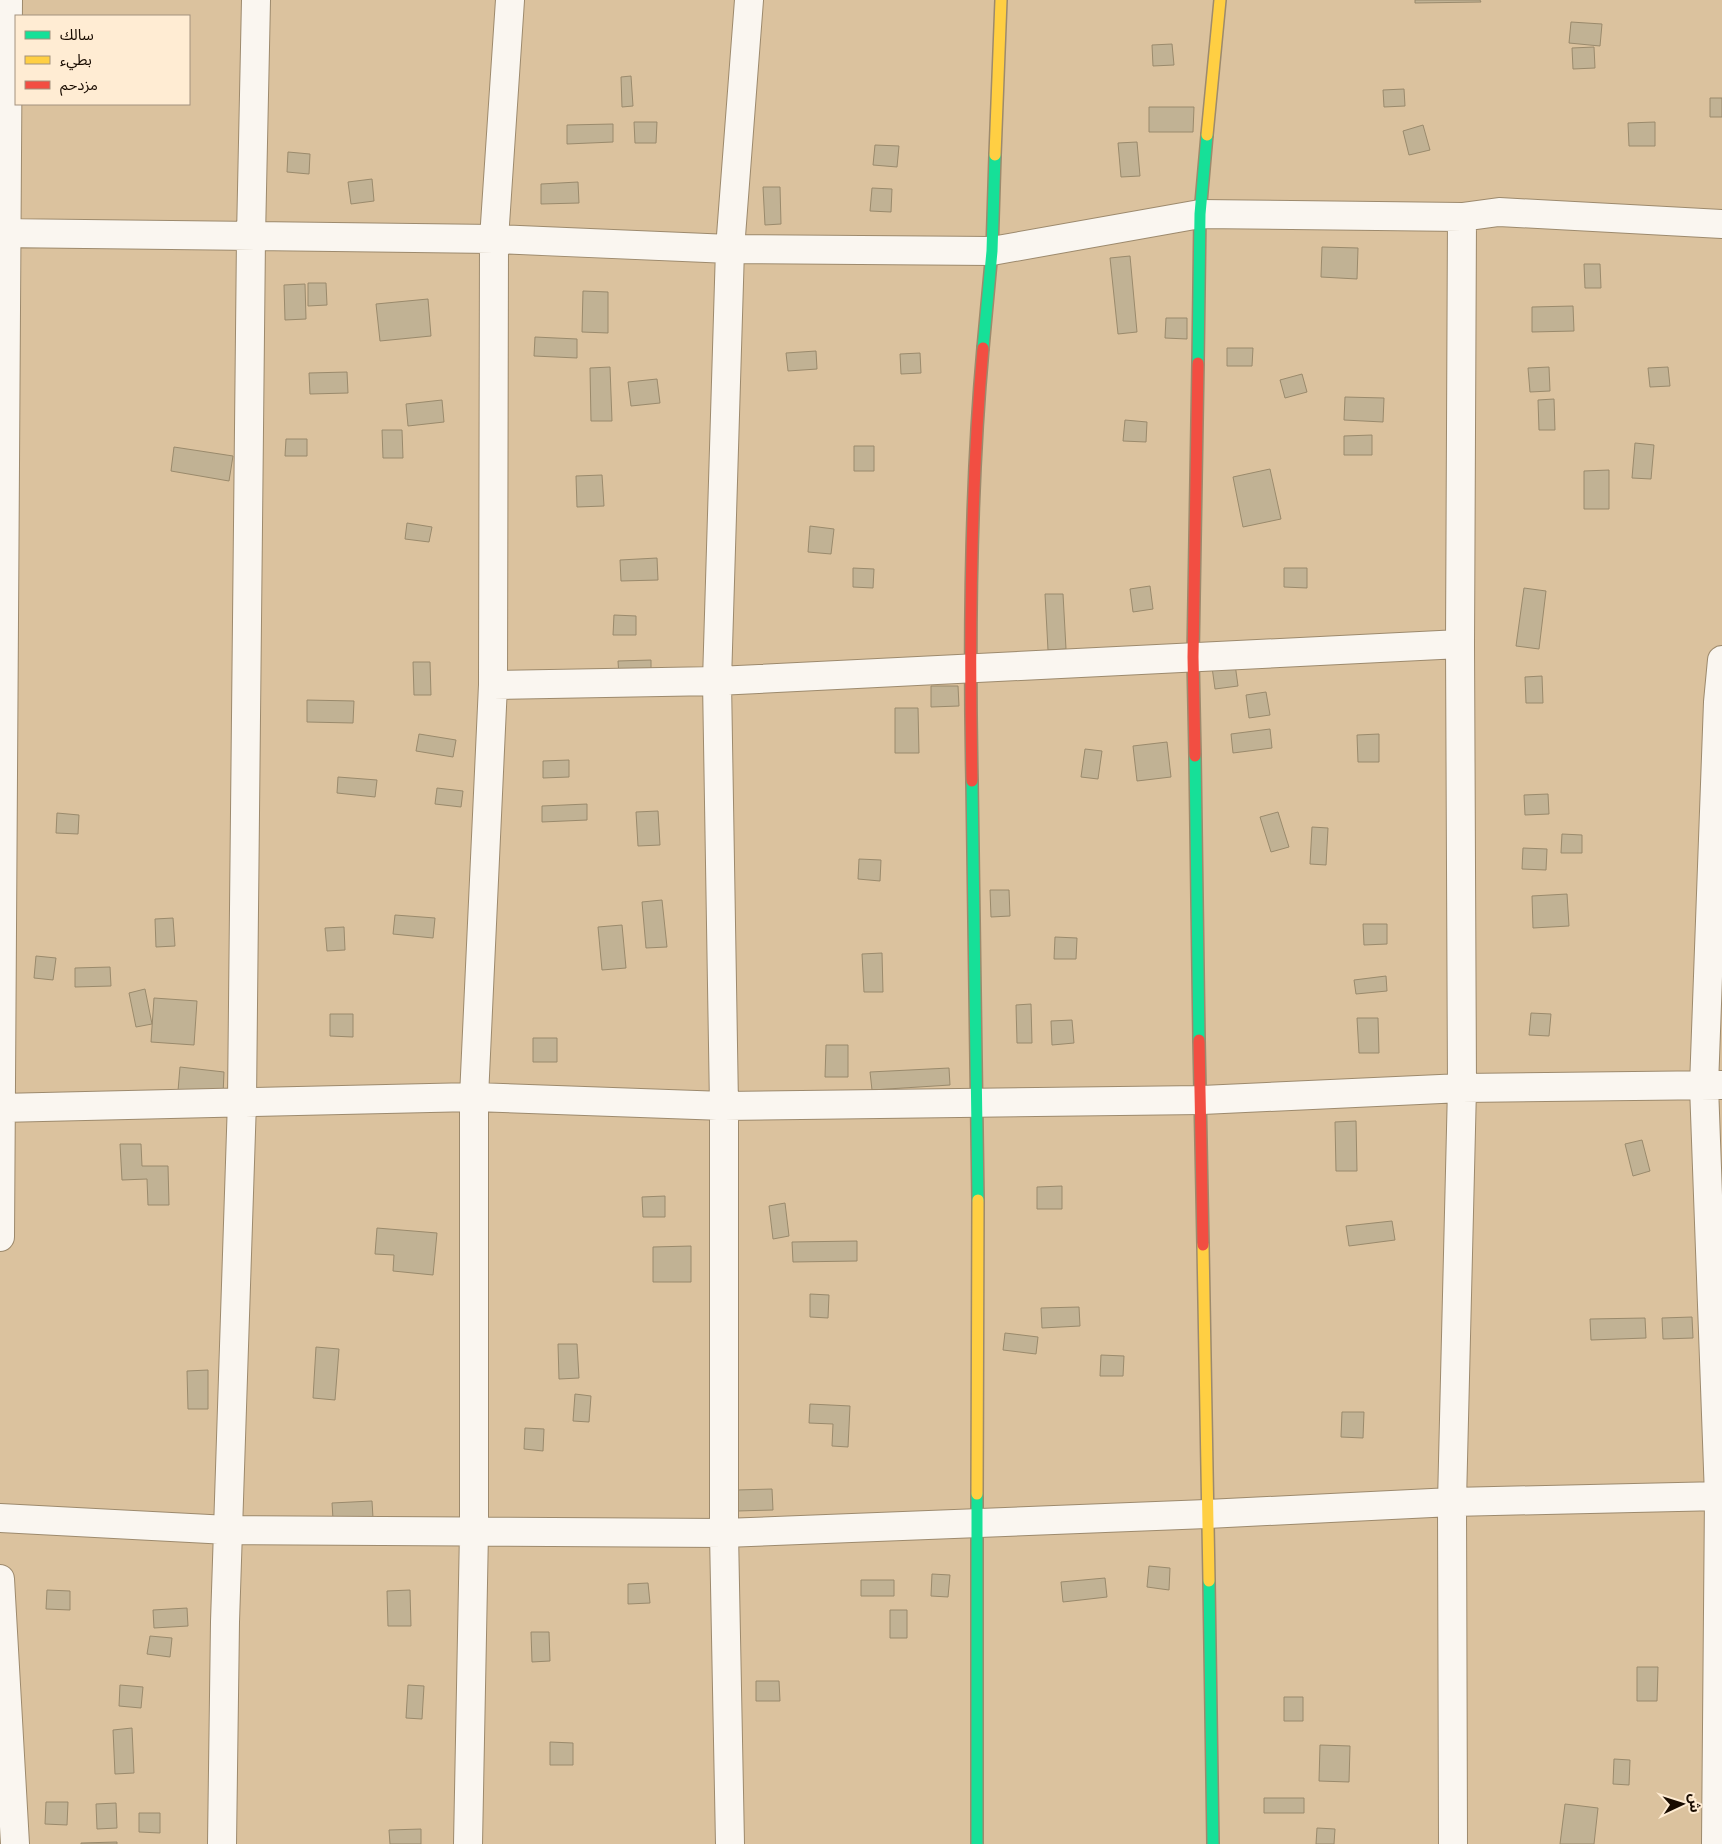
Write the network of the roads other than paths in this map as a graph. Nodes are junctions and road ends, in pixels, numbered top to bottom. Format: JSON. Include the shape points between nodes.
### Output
{"nodes":[{"id":1,"x":8,"y":0,"type":"edge"},
{"id":2,"x":256,"y":0,"type":"edge"},
{"id":3,"x":510,"y":0,"type":"edge"},
{"id":4,"x":749,"y":0,"type":"edge"},
{"id":5,"x":1002,"y":0,"type":"edge"},
{"id":6,"x":1220,"y":0,"type":"edge"},
{"id":7,"x":1200,"y":214,"type":"junction"},
{"id":8,"x":1462,"y":217,"type":"junction"},
{"id":9,"x":1722,"y":224,"type":"edge"},
{"id":10,"x":3,"y":233,"type":"edge"},
{"id":11,"x":251,"y":237,"type":"junction"},
{"id":12,"x":494,"y":238,"type":"junction"},
{"id":13,"x":730,"y":249,"type":"junction"},
{"id":14,"x":992,"y":252,"type":"junction"},
{"id":15,"x":1460,"y":644,"type":"junction"},
{"id":16,"x":1193,"y":657,"type":"junction"},
{"id":17,"x":1722,"y":660,"type":"edge"},
{"id":18,"x":970,"y":668,"type":"junction"},
{"id":19,"x":717,"y":681,"type":"junction"},
{"id":20,"x":493,"y":685,"type":"junction"},
{"id":21,"x":1713,"y":1086,"type":"edge"},
{"id":22,"x":1462,"y":1088,"type":"junction"},
{"id":23,"x":474,"y":1097,"type":"junction"},
{"id":24,"x":1202,"y":1100,"type":"junction"},
{"id":25,"x":242,"y":1101,"type":"junction"},
{"id":26,"x":978,"y":1102,"type":"junction"},
{"id":27,"x":724,"y":1106,"type":"junction"},
{"id":28,"x":1,"y":1108,"type":"edge"},
{"id":29,"x":0,"y":1237,"type":"edge"},
{"id":30,"x":1721,"y":1496,"type":"edge"},
{"id":31,"x":1452,"y":1502,"type":"junction"},
{"id":32,"x":1207,"y":1514,"type":"junction"},
{"id":33,"x":0,"y":1518,"type":"edge"},
{"id":34,"x":979,"y":1524,"type":"junction"},
{"id":35,"x":228,"y":1530,"type":"junction"},
{"id":36,"x":474,"y":1531,"type":"junction"},
{"id":37,"x":724,"y":1533,"type":"junction"},
{"id":38,"x":0,"y":1579,"type":"edge"},
{"id":39,"x":15,"y":1844,"type":"edge"},
{"id":40,"x":222,"y":1844,"type":"edge"},
{"id":41,"x":468,"y":1844,"type":"edge"},
{"id":42,"x":730,"y":1844,"type":"edge"},
{"id":43,"x":977,"y":1844,"type":"edge"},
{"id":44,"x":1213,"y":1844,"type":"edge"},
{"id":45,"x":1453,"y":1844,"type":"edge"},
{"id":46,"x":1716,"y":1844,"type":"edge"}],
"edges":[{"from":1,"to":10,"type":"street"},
{"from":2,"to":11,"type":"street"},
{"from":3,"to":12,"type":"street"},
{"from":4,"to":13,"type":"street"},
{"from":5,"to":14,"type":"street"},
{"from":6,"to":7,"type":"street"},
{"from":7,"to":8,"type":"street"},
{"from":7,"to":14,"type":"street"},
{"from":7,"to":16,"type":"street"},
{"from":8,"to":9,"type":"street","via":[[1499,212]]},
{"from":8,"to":15,"type":"street"},
{"from":10,"to":11,"type":"street"},
{"from":10,"to":28,"type":"street"},
{"from":11,"to":12,"type":"street"},
{"from":11,"to":25,"type":"street"},
{"from":12,"to":13,"type":"street"},
{"from":12,"to":20,"type":"street"},
{"from":13,"to":14,"type":"street"},
{"from":13,"to":19,"type":"street"},
{"from":14,"to":18,"type":"street","via":[[975,441]]},
{"from":15,"to":16,"type":"street"},
{"from":15,"to":22,"type":"street"},
{"from":16,"to":18,"type":"street"},
{"from":16,"to":24,"type":"street"},
{"from":17,"to":21,"type":"street","via":[[1718,702]]},
{"from":18,"to":19,"type":"street"},
{"from":18,"to":26,"type":"street"},
{"from":19,"to":20,"type":"street"},
{"from":19,"to":27,"type":"street"},
{"from":20,"to":23,"type":"street"},
{"from":21,"to":22,"type":"street"},
{"from":21,"to":30,"type":"street"},
{"from":22,"to":24,"type":"street"},
{"from":22,"to":31,"type":"street"},
{"from":23,"to":25,"type":"street"},
{"from":23,"to":27,"type":"street"},
{"from":23,"to":36,"type":"street"},
{"from":24,"to":26,"type":"street"},
{"from":24,"to":32,"type":"street"},
{"from":25,"to":28,"type":"street"},
{"from":25,"to":35,"type":"street"},
{"from":26,"to":27,"type":"street"},
{"from":26,"to":34,"type":"street"},
{"from":27,"to":37,"type":"street"},
{"from":28,"to":29,"type":"street"},
{"from":30,"to":31,"type":"street"},
{"from":30,"to":46,"type":"street"},
{"from":31,"to":32,"type":"street"},
{"from":31,"to":45,"type":"street"},
{"from":32,"to":34,"type":"street"},
{"from":32,"to":44,"type":"street"},
{"from":33,"to":35,"type":"street"},
{"from":34,"to":37,"type":"street"},
{"from":34,"to":43,"type":"street"},
{"from":35,"to":36,"type":"street"},
{"from":35,"to":40,"type":"street"},
{"from":36,"to":37,"type":"street"},
{"from":36,"to":41,"type":"street"},
{"from":37,"to":42,"type":"street"},
{"from":38,"to":39,"type":"street"}]}
